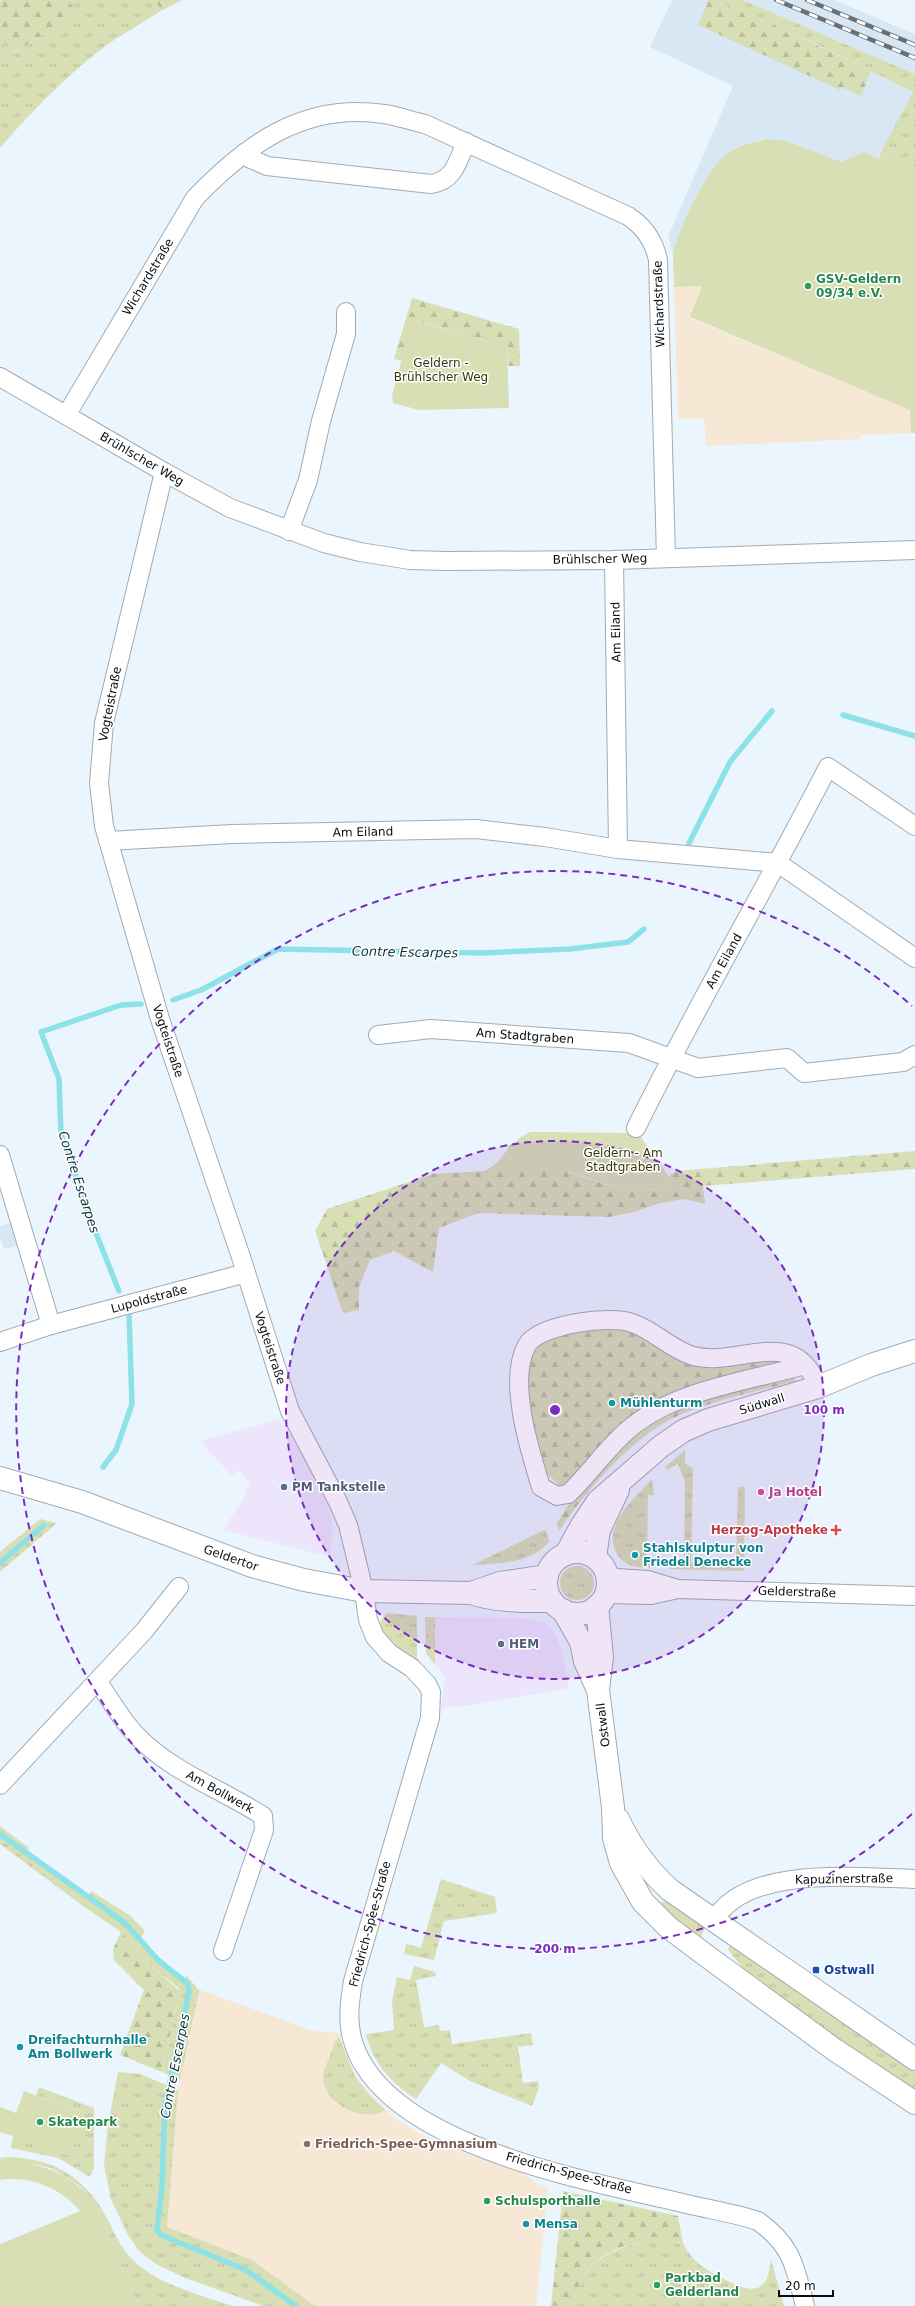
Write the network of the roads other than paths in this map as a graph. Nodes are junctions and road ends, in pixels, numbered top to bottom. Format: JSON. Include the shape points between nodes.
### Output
{"nodes":[{"id":1,"x":466,"y":142,"type":"junction"},
{"id":2,"x":244,"y":153,"type":"junction"},
{"id":3,"x":346,"y":312,"type":"dead end"},
{"id":4,"x":0,"y":377,"type":"edge"},
{"id":5,"x":67,"y":414,"type":"junction"},
{"id":6,"x":164,"y":472,"type":"junction"},
{"id":7,"x":289,"y":531,"type":"junction"},
{"id":8,"x":915,"y":550,"type":"edge"},
{"id":9,"x":666,"y":558,"type":"junction"},
{"id":10,"x":614,"y":560,"type":"junction"},
{"id":11,"x":915,"y":826,"type":"edge"},
{"id":12,"x":108,"y":841,"type":"junction"},
{"id":13,"x":618,"y":849,"type":"junction"},
{"id":14,"x":778,"y":864,"type":"junction"},
{"id":15,"x":915,"y":958,"type":"edge"},
{"id":16,"x":378,"y":1035,"type":"dead end"},
{"id":17,"x":915,"y":1055,"type":"edge"},
{"id":18,"x":670,"y":1059,"type":"junction"},
{"id":19,"x":636,"y":1128,"type":"dead end"},
{"id":20,"x":0,"y":1155,"type":"edge"},
{"id":21,"x":246,"y":1273,"type":"junction"},
{"id":22,"x":51,"y":1325,"type":"junction"},
{"id":23,"x":0,"y":1342,"type":"edge"},
{"id":24,"x":915,"y":1351,"type":"edge"},
{"id":25,"x":805,"y":1365,"type":"junction"},
{"id":26,"x":818,"y":1388,"type":"junction"},
{"id":27,"x":0,"y":1478,"type":"edge"},
{"id":28,"x":622,"y":1482,"type":"junction"},
{"id":29,"x":566,"y":1554,"type":"junction"},
{"id":30,"x":595,"y":1557,"type":"junction"},
{"id":31,"x":547,"y":1576,"type":"junction"},
{"id":32,"x":178,"y":1587,"type":"dead end"},
{"id":33,"x":364,"y":1591,"type":"junction"},
{"id":34,"x":471,"y":1592,"type":"junction"},
{"id":35,"x":603,"y":1592,"type":"junction"},
{"id":36,"x":915,"y":1596,"type":"edge"},
{"id":37,"x":558,"y":1605,"type":"junction"},
{"id":38,"x":98,"y":1682,"type":"junction"},
{"id":39,"x":598,"y":1690,"type":"junction"},
{"id":40,"x":0,"y":1785,"type":"edge"},
{"id":41,"x":613,"y":1807,"type":"junction"},
{"id":42,"x":915,"y":1879,"type":"edge"},
{"id":43,"x":714,"y":1921,"type":"junction"},
{"id":44,"x":223,"y":1951,"type":"dead end"},
{"id":45,"x":708,"y":1957,"type":"junction"},
{"id":46,"x":915,"y":2059,"type":"edge"},
{"id":47,"x":915,"y":2103,"type":"edge"},
{"id":48,"x":805,"y":2306,"type":"edge"}],
"edges":[{"from":1,"to":2,"type":"street","name":"Wichardstraße","via":[[425,124],[383,114],[340,113],[317,117],[284,128]]},
{"from":1,"to":2,"type":"street","via":[[452,173],[440,182],[430,184],[267,166]]},
{"from":1,"to":9,"type":"street","name":"Wichardstraße","via":[[628,216],[638,223],[652,240],[658,260]]},
{"from":2,"to":5,"type":"street","name":"Wichardstraße","via":[[222,170],[195,198]]},
{"from":3,"to":7,"type":"street","via":[[346,334],[321,421],[308,480]]},
{"from":4,"to":5,"type":"street","name":"Brühlscher Weg"},
{"from":5,"to":6,"type":"street","name":"Brühlscher Weg"},
{"from":6,"to":7,"type":"street","name":"Brühlscher Weg","via":[[230,508]]},
{"from":6,"to":12,"type":"street","name":"Vogteistraße","via":[[104,723],[99,783],[100,806]]},
{"from":7,"to":10,"type":"street","name":"Brühlscher Weg","via":[[360,552],[410,560]]},
{"from":8,"to":9,"type":"street","name":"Brühlscher Weg"},
{"from":9,"to":10,"type":"street","name":"Brühlscher Weg"},
{"from":10,"to":13,"type":"street","name":"Am Eiland"},
{"from":11,"to":14,"type":"street","name":"Am Eiland","via":[[828,767]]},
{"from":12,"to":13,"type":"street","name":"Am Eiland","via":[[232,834],[476,829]]},
{"from":12,"to":21,"type":"street","name":"Vogteistraße","via":[[160,1019]]},
{"from":13,"to":14,"type":"street","name":"Am Eiland"},
{"from":14,"to":15,"type":"street","name":"Am Eiland"},
{"from":14,"to":18,"type":"street","name":"Am Eiland"},
{"from":16,"to":18,"type":"street","name":"Am Stadtgraben","via":[[431,1029],[629,1043]]},
{"from":17,"to":18,"type":"street","name":"Am Stadtgraben","via":[[903,1062],[804,1073],[787,1058],[698,1068]]},
{"from":18,"to":19,"type":"street"},
{"from":20,"to":22,"type":"street"},
{"from":21,"to":22,"type":"street","name":"Lupoldstraße"},
{"from":21,"to":33,"type":"street","name":"Vogteistraße","via":[[290,1410],[348,1525]]},
{"from":22,"to":23,"type":"street","name":"Lupoldstraße"},
{"from":24,"to":26,"type":"main road","name":"Südwall","via":[[871,1365]]},
{"from":25,"to":25,"type":"street","via":[[790,1355],[774,1351],[710,1358],[695,1356],[678,1350],[633,1323],[620,1320],[592,1322],[544,1331],[534,1336],[527,1346],[520,1371],[522,1418],[541,1486],[557,1496],[568,1494],[628,1429],[660,1407],[689,1396]]},
{"from":25,"to":26,"type":"street","via":[[814,1376]]},
{"from":26,"to":28,"type":"main road","name":"Südwall","via":[[708,1420],[683,1431],[660,1447]]},
{"from":27,"to":33,"type":"main road","name":"Geldertor","via":[[82,1502],[252,1566],[304,1580]]},
{"from":28,"to":29,"type":"main road","name":"Südwall","via":[[590,1510]]},
{"from":28,"to":30,"type":"main road","name":"Südwall","via":[[599,1530]]},
{"from":29,"to":30,"type":"main road","via":[[586,1553]]},
{"from":29,"to":31,"type":"main road","via":[[551,1566]]},
{"from":30,"to":35,"type":"main road","via":[[602,1565]]},
{"from":31,"to":34,"type":"main road","name":"Geldertor","via":[[500,1583]]},
{"from":31,"to":37,"type":"main road","via":[[546,1586]]},
{"from":32,"to":38,"type":"street","via":[[144,1631]]},
{"from":33,"to":34,"type":"main road","name":"Geldertor"},
{"from":33,"to":48,"type":"street","name":"Friedrich-Spee-Straße","via":[[368,1620],[375,1636],[389,1653],[421,1676],[431,1692],[432,1705],[353,1981],[350,2023],[356,2047],[365,2066],[382,2089],[414,2115],[469,2142],[515,2160],[559,2173],[758,2221],[781,2240],[791,2255]]},
{"from":34,"to":37,"type":"main road","name":"Geldertor","via":[[497,1599]]},
{"from":35,"to":36,"type":"street","name":"Gelderstraße","via":[[651,1595],[678,1589]]},
{"from":35,"to":37,"type":"main road","via":[[592,1610],[583,1613],[573,1613]]},
{"from":35,"to":39,"type":"main road","name":"Ostwall","via":[[602,1657]]},
{"from":37,"to":39,"type":"main road","name":"Ostwall","via":[[581,1642],[587,1666]]},
{"from":38,"to":40,"type":"street"},
{"from":38,"to":44,"type":"street","name":"Am Bollwerk","via":[[137,1736],[200,1783],[234,1797],[263,1816],[264,1830]]},
{"from":39,"to":41,"type":"main road","name":"Ostwall"},
{"from":41,"to":43,"type":"main road","name":"Ostwall","via":[[645,1865],[670,1890]]},
{"from":41,"to":45,"type":"main road","name":"Ostwall","via":[[614,1838],[621,1863],[639,1896],[668,1927]]},
{"from":42,"to":43,"type":"street","name":"Kapuzinerstraße","via":[[823,1877],[786,1880],[740,1896],[726,1906]]},
{"from":43,"to":45,"type":"main road","via":[[707,1946]]},
{"from":43,"to":46,"type":"main road","name":"Ostwall"},
{"from":45,"to":47,"type":"main road","name":"Ostwall","via":[[835,2050]]}]}
